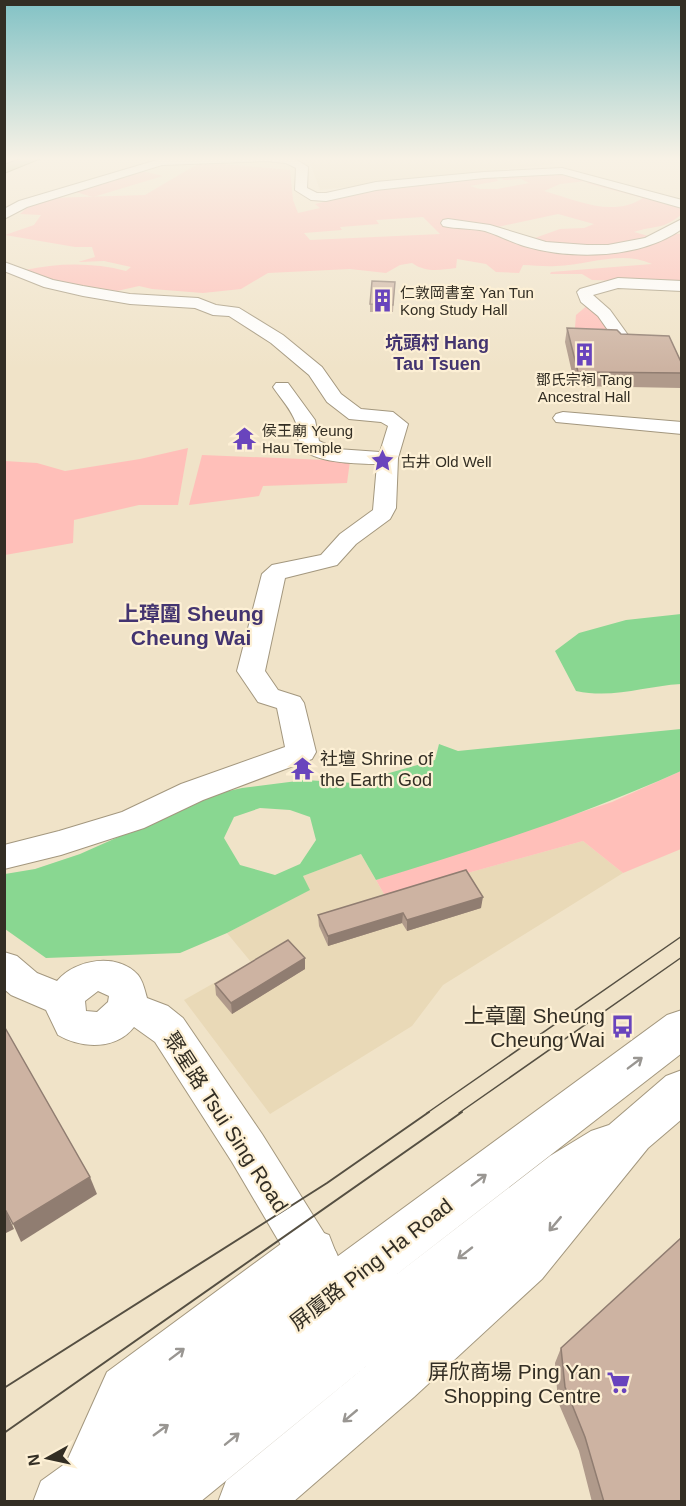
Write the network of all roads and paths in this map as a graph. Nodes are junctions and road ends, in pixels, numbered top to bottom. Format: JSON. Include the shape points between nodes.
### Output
{"nodes":[{"id":1,"x":490,"y":228,"type":"edge"},
{"id":2,"x":677,"y":228,"type":"edge"},
{"id":3,"x":630,"y":246,"type":"junction"},
{"id":4,"x":606,"y":265,"type":"dead end"},
{"id":5,"x":4,"y":266,"type":"edge"},
{"id":6,"x":681,"y":286,"type":"edge"},
{"id":7,"x":625,"y":342,"type":"edge"},
{"id":8,"x":282,"y":387,"type":"dead end"},
{"id":9,"x":563,"y":418,"type":"dead end"},
{"id":10,"x":681,"y":428,"type":"edge"},
{"id":11,"x":388,"y":458,"type":"junction"},
{"id":12,"x":4,"y":857,"type":"edge"},
{"id":13,"x":4,"y":967,"type":"edge"},
{"id":14,"x":681,"y":1028,"type":"edge"},
{"id":15,"x":681,"y":1090,"type":"edge"},
{"id":16,"x":369,"y":1312,"type":"junction"},
{"id":17,"x":75,"y":1493,"type":"edge"},
{"id":18,"x":247,"y":1502,"type":"edge"}],
"edges":[{"from":1,"to":3,"type":"street","via":[[538,244],[568,248]]},
{"from":2,"to":3,"type":"street"},
{"from":3,"to":4,"type":"street","via":[[627,258]]},
{"from":5,"to":11,"type":"street","via":[[49,284],[83,291],[130,299],[198,303],[213,310],[233,311],[277,339],[316,371],[334,398],[356,416],[386,416],[398,424]]},
{"from":6,"to":7,"type":"street","via":[[618,283],[585,292],[586,299],[604,312]]},
{"from":8,"to":11,"type":"street","via":[[304,415],[309,444],[316,449],[351,457]]},
{"from":9,"to":10,"type":"street"},
{"from":11,"to":12,"type":"street","via":[[382,514],[322,564],[274,574],[251,671],[268,696],[290,703],[301,752],[192,792],[133,820]]},
{"from":13,"to":16,"type":"street","name":"聚星路 Tsui Sing Road","via":[[24,984],[65,1001],[81,981],[96,975],[123,982],[129,993],[127,1006],[169,1030],[241,1138]]},
{"from":16,"to":14,"type":"street","name":"屏廈路 Ping Ha Road","one_way":true},
{"from":15,"to":16,"type":"street","name":"屏廈路 Ping Ha Road","one_way":true,"via":[[632,1133],[524,1261]]},
{"from":17,"to":16,"type":"street","one_way":true,"via":[[168,1490]]},
{"from":17,"to":16,"type":"street","one_way":true,"via":[[128,1392]]},
{"from":16,"to":18,"type":"street","name":"屏廈路 Ping Ha Road","one_way":true}]}
